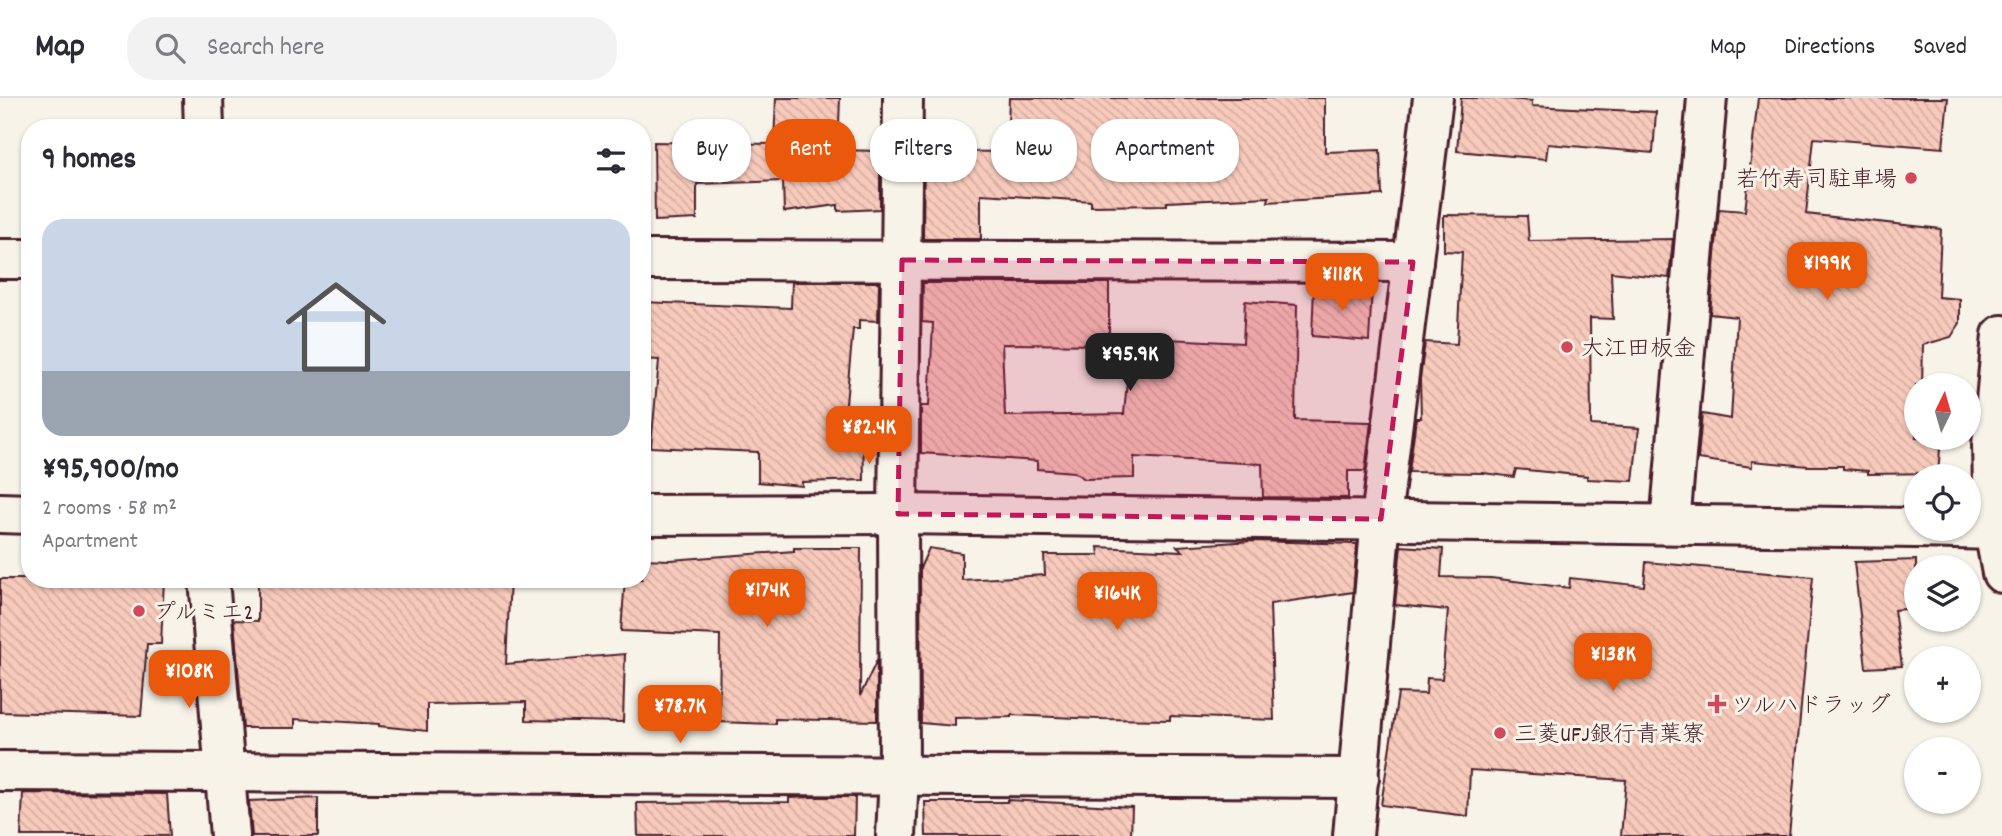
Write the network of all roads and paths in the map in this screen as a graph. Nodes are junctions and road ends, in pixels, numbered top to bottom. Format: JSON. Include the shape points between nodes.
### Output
{"nodes":[{"id":1,"x":204,"y":98,"type":"edge"},
{"id":2,"x":903,"y":98,"type":"edge"},
{"id":3,"x":1433,"y":98,"type":"edge"},
{"id":4,"x":1707,"y":98,"type":"edge"},
{"id":5,"x":204,"y":119,"type":"edge"},
{"id":6,"x":0,"y":259,"type":"edge"},
{"id":7,"x":21,"y":259,"type":"edge"},
{"id":8,"x":651,"y":260,"type":"edge"},
{"id":9,"x":902,"y":260,"type":"junction"},
{"id":10,"x":1413,"y":262,"type":"junction"},
{"id":11,"x":2002,"y":335,"type":"edge"},
{"id":12,"x":0,"y":513,"type":"edge"},
{"id":13,"x":21,"y":514,"type":"edge"},
{"id":14,"x":898,"y":514,"type":"junction"},
{"id":15,"x":651,"y":515,"type":"edge"},
{"id":16,"x":1381,"y":519,"type":"junction"},
{"id":17,"x":1670,"y":524,"type":"junction"},
{"id":18,"x":1904,"y":528,"type":"edge"},
{"id":19,"x":1981,"y":530,"type":"edge"},
{"id":20,"x":1994,"y":530,"type":"junction"},
{"id":21,"x":2002,"y":573,"type":"edge"},
{"id":22,"x":210,"y":588,"type":"edge"},
{"id":23,"x":0,"y":771,"type":"edge"},
{"id":24,"x":223,"y":774,"type":"junction"},
{"id":25,"x":899,"y":775,"type":"junction"},
{"id":26,"x":1359,"y":778,"type":"junction"},
{"id":27,"x":230,"y":836,"type":"edge"},
{"id":28,"x":896,"y":836,"type":"edge"},
{"id":29,"x":1353,"y":836,"type":"edge"}],
"edges":[{"from":1,"to":5,"type":"street"},
{"from":2,"to":9,"type":"street"},
{"from":3,"to":10,"type":"street"},
{"from":4,"to":17,"type":"street"},
{"from":6,"to":7,"type":"street"},
{"from":8,"to":9,"type":"street"},
{"from":9,"to":10,"type":"street"},
{"from":9,"to":14,"type":"street"},
{"from":10,"to":16,"type":"street"},
{"from":11,"to":20,"type":"street","via":[[1992,445]]},
{"from":12,"to":13,"type":"street"},
{"from":14,"to":15,"type":"street"},
{"from":14,"to":16,"type":"street"},
{"from":14,"to":25,"type":"street"},
{"from":16,"to":17,"type":"street"},
{"from":16,"to":26,"type":"street"},
{"from":17,"to":18,"type":"street"},
{"from":19,"to":20,"type":"street"},
{"from":20,"to":21,"type":"street"},
{"from":22,"to":24,"type":"street"},
{"from":23,"to":24,"type":"street"},
{"from":24,"to":25,"type":"street"},
{"from":24,"to":27,"type":"street"},
{"from":25,"to":26,"type":"street"},
{"from":25,"to":28,"type":"street"},
{"from":26,"to":29,"type":"street"}]}
